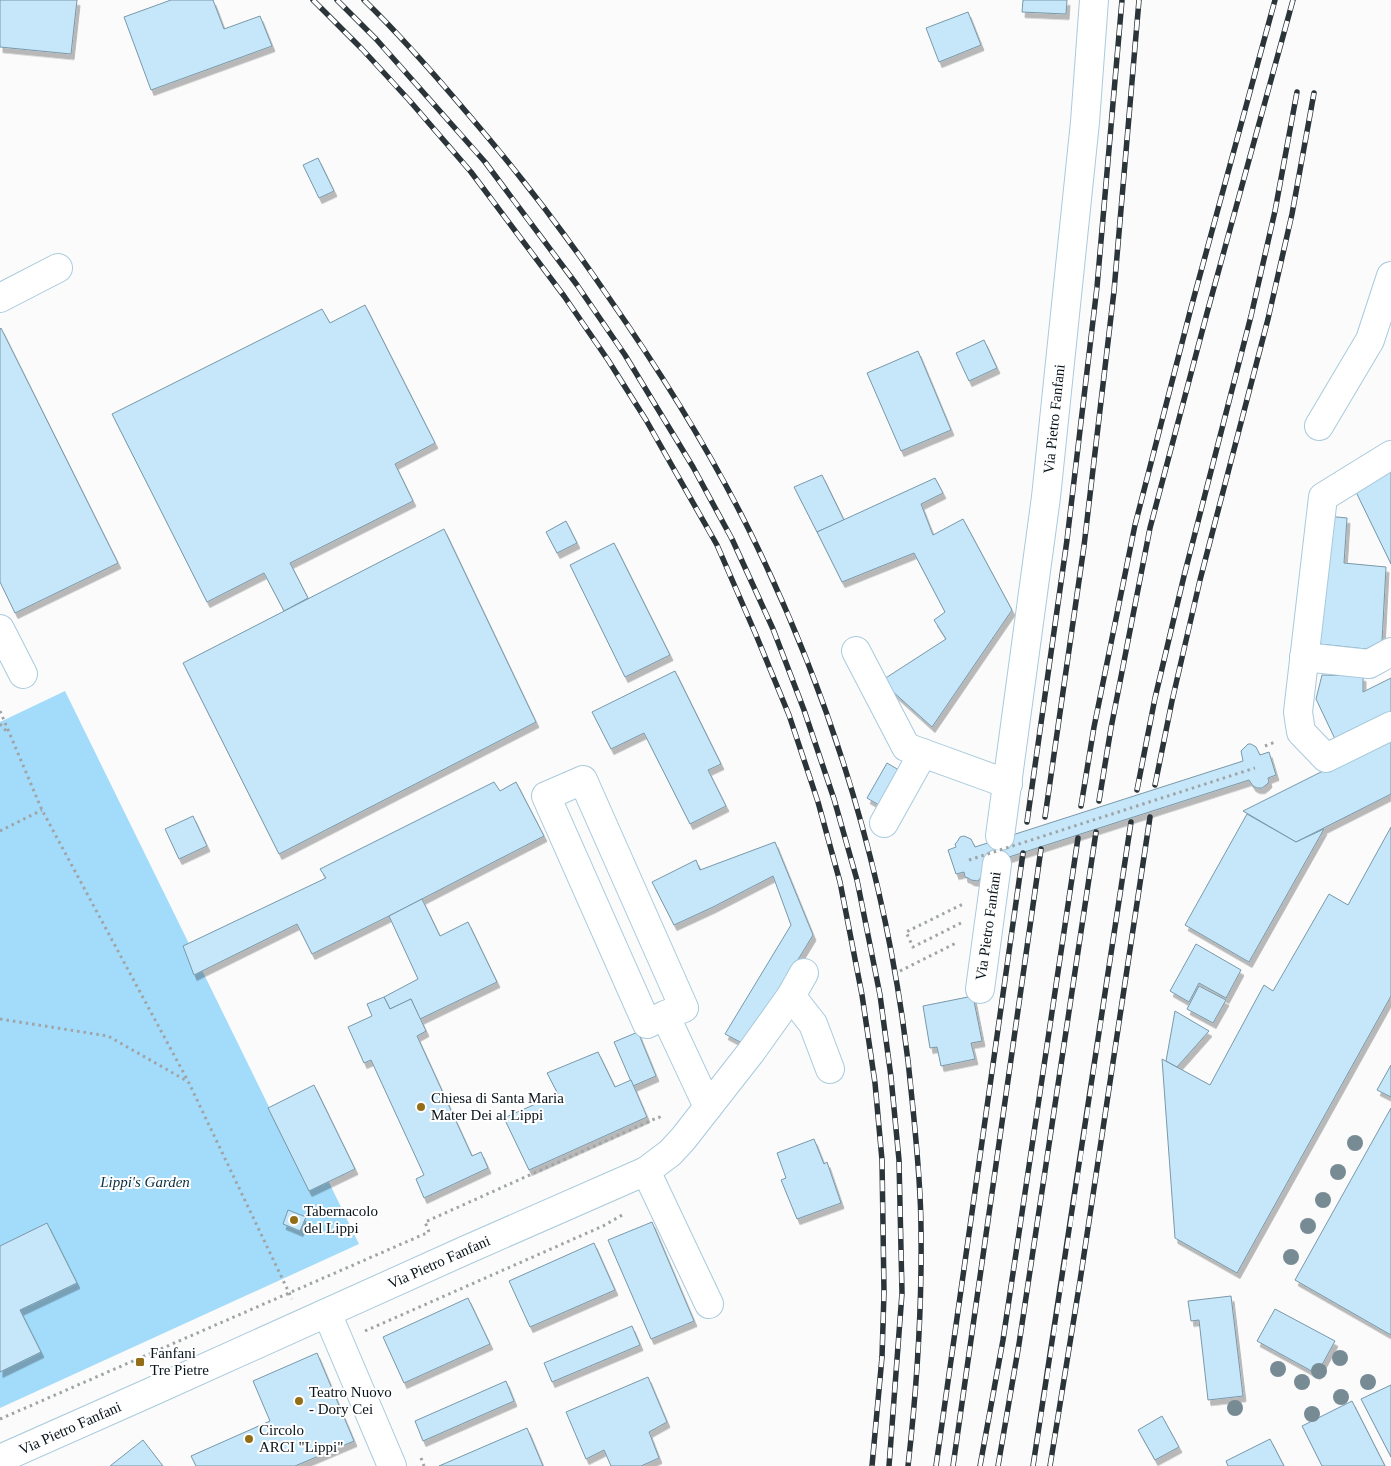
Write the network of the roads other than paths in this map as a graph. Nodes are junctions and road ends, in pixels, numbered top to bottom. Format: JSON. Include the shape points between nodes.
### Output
{"nodes":[{"id":1,"x":1094,"y":0,"type":"edge"},
{"id":2,"x":58,"y":268,"type":"dead end"},
{"id":3,"x":1391,"y":276,"type":"edge"},
{"id":4,"x":0,"y":298,"type":"edge"},
{"id":5,"x":1319,"y":426,"type":"dead end"},
{"id":6,"x":1391,"y":455,"type":"edge"},
{"id":7,"x":0,"y":629,"type":"edge"},
{"id":8,"x":856,"y":651,"type":"dead end"},
{"id":9,"x":1305,"y":651,"type":"junction"},
{"id":10,"x":1391,"y":652,"type":"edge"},
{"id":11,"x":23,"y":674,"type":"dead end"},
{"id":12,"x":1391,"y":726,"type":"edge"},
{"id":13,"x":924,"y":753,"type":"junction"},
{"id":14,"x":1008,"y":784,"type":"junction"},
{"id":15,"x":884,"y":824,"type":"dead end"},
{"id":16,"x":1000,"y":836,"type":"dead end"},
{"id":17,"x":995,"y":876,"type":"road end"},
{"id":18,"x":980,"y":989,"type":"dead end"},
{"id":19,"x":666,"y":1015,"type":"junction"},
{"id":20,"x":830,"y":1069,"type":"dead end"},
{"id":21,"x":708,"y":1107,"type":"junction"},
{"id":22,"x":646,"y":1171,"type":"junction"},
{"id":23,"x":709,"y":1304,"type":"dead end"},
{"id":24,"x":315,"y":1318,"type":"junction"},
{"id":25,"x":0,"y":1459,"type":"edge"},
{"id":26,"x":392,"y":1466,"type":"edge"}],
"edges":[{"from":1,"to":14,"type":"street","name":"Via Pietro Fanfani","via":[[1085,122],[1046,497]]},
{"from":2,"to":4,"type":"street"},
{"from":3,"to":5,"type":"street","via":[[1370,340]]},
{"from":6,"to":9,"type":"street","via":[[1323,497]]},
{"from":7,"to":11,"type":"street"},
{"from":8,"to":13,"type":"street","via":[[906,747]]},
{"from":9,"to":10,"type":"street","via":[[1369,664]]},
{"from":9,"to":12,"type":"street","via":[[1298,712],[1301,732],[1326,758]]},
{"from":13,"to":14,"type":"street"},
{"from":13,"to":15,"type":"street"},
{"from":14,"to":16,"type":"street","name":"Via Pietro Fanfani"},
{"from":17,"to":18,"type":"street","name":"Via Pietro Fanfani"},
{"from":19,"to":19,"type":"street","via":[[684,1008],[583,780],[546,796],[647,1024]]},
{"from":19,"to":21,"type":"street"},
{"from":20,"to":21,"type":"street","name":"Via Pietro Fanfani","via":[[798,984]]},
{"from":21,"to":22,"type":"street","name":"Via Pietro Fanfani","via":[[670,1153]]},
{"from":22,"to":23,"type":"street"},
{"from":22,"to":24,"type":"street","name":"Via Pietro Fanfani"},
{"from":24,"to":25,"type":"street","name":"Via Pietro Fanfani"},
{"from":24,"to":26,"type":"street"}]}
